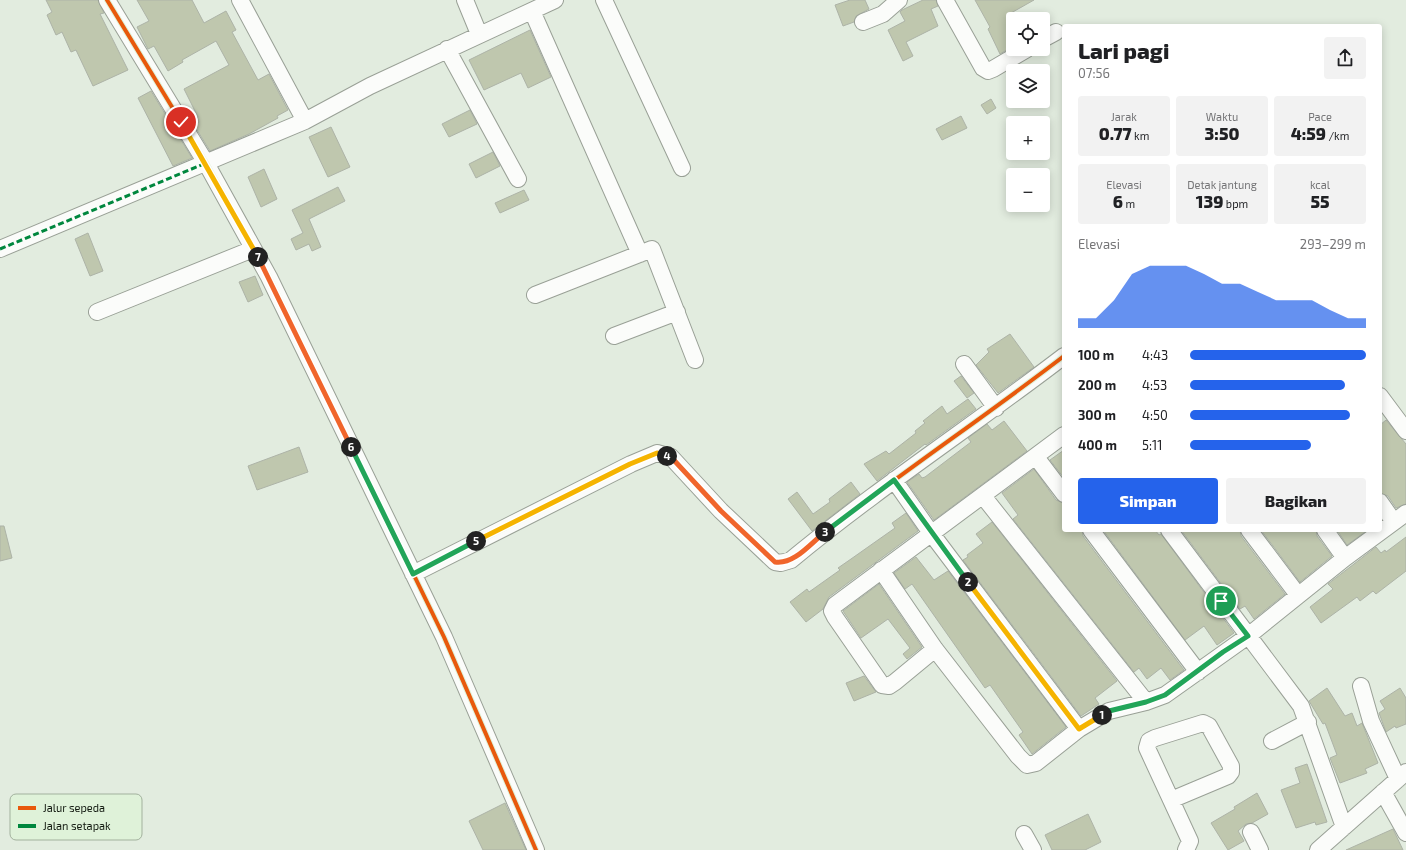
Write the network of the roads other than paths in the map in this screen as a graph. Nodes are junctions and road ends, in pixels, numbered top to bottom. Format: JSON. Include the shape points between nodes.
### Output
{"nodes":[{"id":1,"x":107,"y":0,"type":"edge"},
{"id":2,"x":240,"y":0,"type":"edge"},
{"id":3,"x":465,"y":0,"type":"edge"},
{"id":4,"x":555,"y":0,"type":"edge"},
{"id":5,"x":604,"y":0,"type":"edge"},
{"id":6,"x":899,"y":0,"type":"edge"},
{"id":7,"x":946,"y":0,"type":"edge"},
{"id":8,"x":532,"y":12,"type":"junction"},
{"id":9,"x":862,"y":22,"type":"dead end"},
{"id":10,"x":479,"y":34,"type":"junction"},
{"id":11,"x":448,"y":49,"type":"junction"},
{"id":12,"x":1015,"y":56,"type":"edge"},
{"id":13,"x":305,"y":121,"type":"junction"},
{"id":14,"x":206,"y":163,"type":"junction"},
{"id":15,"x":682,"y":168,"type":"dead end"},
{"id":16,"x":518,"y":179,"type":"dead end"},
{"id":17,"x":0,"y":249,"type":"edge"},
{"id":18,"x":253,"y":249,"type":"junction"},
{"id":19,"x":640,"y":254,"type":"junction"},
{"id":20,"x":535,"y":295,"type":"dead end"},
{"id":21,"x":97,"y":312,"type":"dead end"},
{"id":22,"x":677,"y":312,"type":"junction"},
{"id":23,"x":614,"y":336,"type":"dead end"},
{"id":24,"x":1062,"y":358,"type":"edge"},
{"id":25,"x":695,"y":360,"type":"dead end"},
{"id":26,"x":964,"y":364,"type":"dead end"},
{"id":27,"x":1382,"y":399,"type":"edge"},
{"id":28,"x":996,"y":408,"type":"junction"},
{"id":29,"x":1406,"y":432,"type":"edge"},
{"id":30,"x":1062,"y":437,"type":"edge"},
{"id":31,"x":1036,"y":457,"type":"junction"},
{"id":32,"x":894,"y":480,"type":"junction"},
{"id":33,"x":1062,"y":491,"type":"edge"},
{"id":34,"x":983,"y":496,"type":"junction"},
{"id":35,"x":1382,"y":504,"type":"edge"},
{"id":36,"x":1400,"y":517,"type":"edge"},
{"id":37,"x":1382,"y":531,"type":"edge"},
{"id":38,"x":1093,"y":532,"type":"edge"},
{"id":39,"x":1170,"y":532,"type":"edge"},
{"id":40,"x":1251,"y":532,"type":"edge"},
{"id":41,"x":1326,"y":532,"type":"edge"},
{"id":42,"x":1380,"y":532,"type":"edge"},
{"id":43,"x":931,"y":533,"type":"junction"},
{"id":44,"x":1346,"y":558,"type":"junction"},
{"id":45,"x":881,"y":570,"type":"junction"},
{"id":46,"x":413,"y":574,"type":"junction"},
{"id":47,"x":1298,"y":595,"type":"junction"},
{"id":48,"x":1248,"y":636,"type":"junction"},
{"id":49,"x":935,"y":649,"type":"junction"},
{"id":50,"x":1198,"y":672,"type":"junction"},
{"id":51,"x":1361,"y":686,"type":"dead end"},
{"id":52,"x":1146,"y":702,"type":"junction"},
{"id":53,"x":1308,"y":722,"type":"junction"},
{"id":54,"x":1079,"y":729,"type":"junction"},
{"id":55,"x":1272,"y":741,"type":"dead end"},
{"id":56,"x":1402,"y":775,"type":"edge"},
{"id":57,"x":1383,"y":792,"type":"junction"},
{"id":58,"x":1171,"y":800,"type":"junction"},
{"id":59,"x":1344,"y":827,"type":"junction"},
{"id":60,"x":1251,"y":832,"type":"dead end"},
{"id":61,"x":1024,"y":834,"type":"dead end"},
{"id":62,"x":1406,"y":834,"type":"edge"},
{"id":63,"x":536,"y":850,"type":"edge"},
{"id":64,"x":1034,"y":850,"type":"edge"},
{"id":65,"x":1186,"y":850,"type":"edge"},
{"id":66,"x":1260,"y":850,"type":"edge"},
{"id":67,"x":1318,"y":850,"type":"edge"}],
"edges":[{"from":1,"to":14,"type":"street"},
{"from":2,"to":13,"type":"street"},
{"from":3,"to":10,"type":"street"},
{"from":4,"to":8,"type":"street"},
{"from":5,"to":15,"type":"street"},
{"from":6,"to":9,"type":"street","via":[[883,14]]},
{"from":7,"to":12,"type":"street","via":[[983,68],[993,69]]},
{"from":8,"to":10,"type":"street"},
{"from":8,"to":19,"type":"street"},
{"from":10,"to":11,"type":"street"},
{"from":11,"to":13,"type":"street","via":[[370,86]]},
{"from":11,"to":16,"type":"street"},
{"from":13,"to":14,"type":"street"},
{"from":14,"to":17,"type":"street"},
{"from":14,"to":18,"type":"street"},
{"from":18,"to":21,"type":"street"},
{"from":18,"to":46,"type":"street"},
{"from":19,"to":20,"type":"street"},
{"from":19,"to":22,"type":"street","via":[[652,249]]},
{"from":22,"to":23,"type":"street"},
{"from":22,"to":25,"type":"street"},
{"from":24,"to":28,"type":"street"},
{"from":26,"to":28,"type":"street"},
{"from":27,"to":29,"type":"street"},
{"from":28,"to":32,"type":"street"},
{"from":30,"to":31,"type":"street"},
{"from":31,"to":33,"type":"street"},
{"from":31,"to":34,"type":"street"},
{"from":32,"to":43,"type":"street"},
{"from":32,"to":46,"type":"street","via":[[791,560],[781,563],[775,562],[721,511],[671,457],[657,453],[630,464]]},
{"from":34,"to":43,"type":"street"},
{"from":34,"to":52,"type":"street"},
{"from":35,"to":36,"type":"street"},
{"from":36,"to":37,"type":"street"},
{"from":38,"to":50,"type":"street"},
{"from":39,"to":48,"type":"street"},
{"from":40,"to":47,"type":"street"},
{"from":41,"to":44,"type":"street"},
{"from":42,"to":44,"type":"street"},
{"from":43,"to":45,"type":"street"},
{"from":43,"to":54,"type":"street"},
{"from":44,"to":47,"type":"street"},
{"from":45,"to":49,"type":"street"},
{"from":45,"to":49,"type":"street","via":[[835,605],[832,611],[839,623],[882,685],[889,686],[895,682]]},
{"from":46,"to":63,"type":"street","via":[[444,637]]},
{"from":47,"to":48,"type":"street"},
{"from":48,"to":50,"type":"street"},
{"from":48,"to":53,"type":"street","via":[[1301,706]]},
{"from":49,"to":54,"type":"street","via":[[1027,765],[1036,762]]},
{"from":50,"to":52,"type":"street","via":[[1165,695]]},
{"from":51,"to":56,"type":"street","via":[[1371,721]]},
{"from":52,"to":54,"type":"street","via":[[1109,711]]},
{"from":53,"to":55,"type":"street"},
{"from":53,"to":59,"type":"street"},
{"from":56,"to":57,"type":"street"},
{"from":57,"to":59,"type":"street"},
{"from":57,"to":62,"type":"street"},
{"from":58,"to":58,"type":"street","via":[[1147,748],[1150,741],[1155,738],[1203,723],[1209,726],[1231,766],[1231,772],[1228,776]]},
{"from":58,"to":65,"type":"street","via":[[1190,841]]},
{"from":59,"to":67,"type":"street"},
{"from":60,"to":66,"type":"street"},
{"from":61,"to":64,"type":"street"}]}
